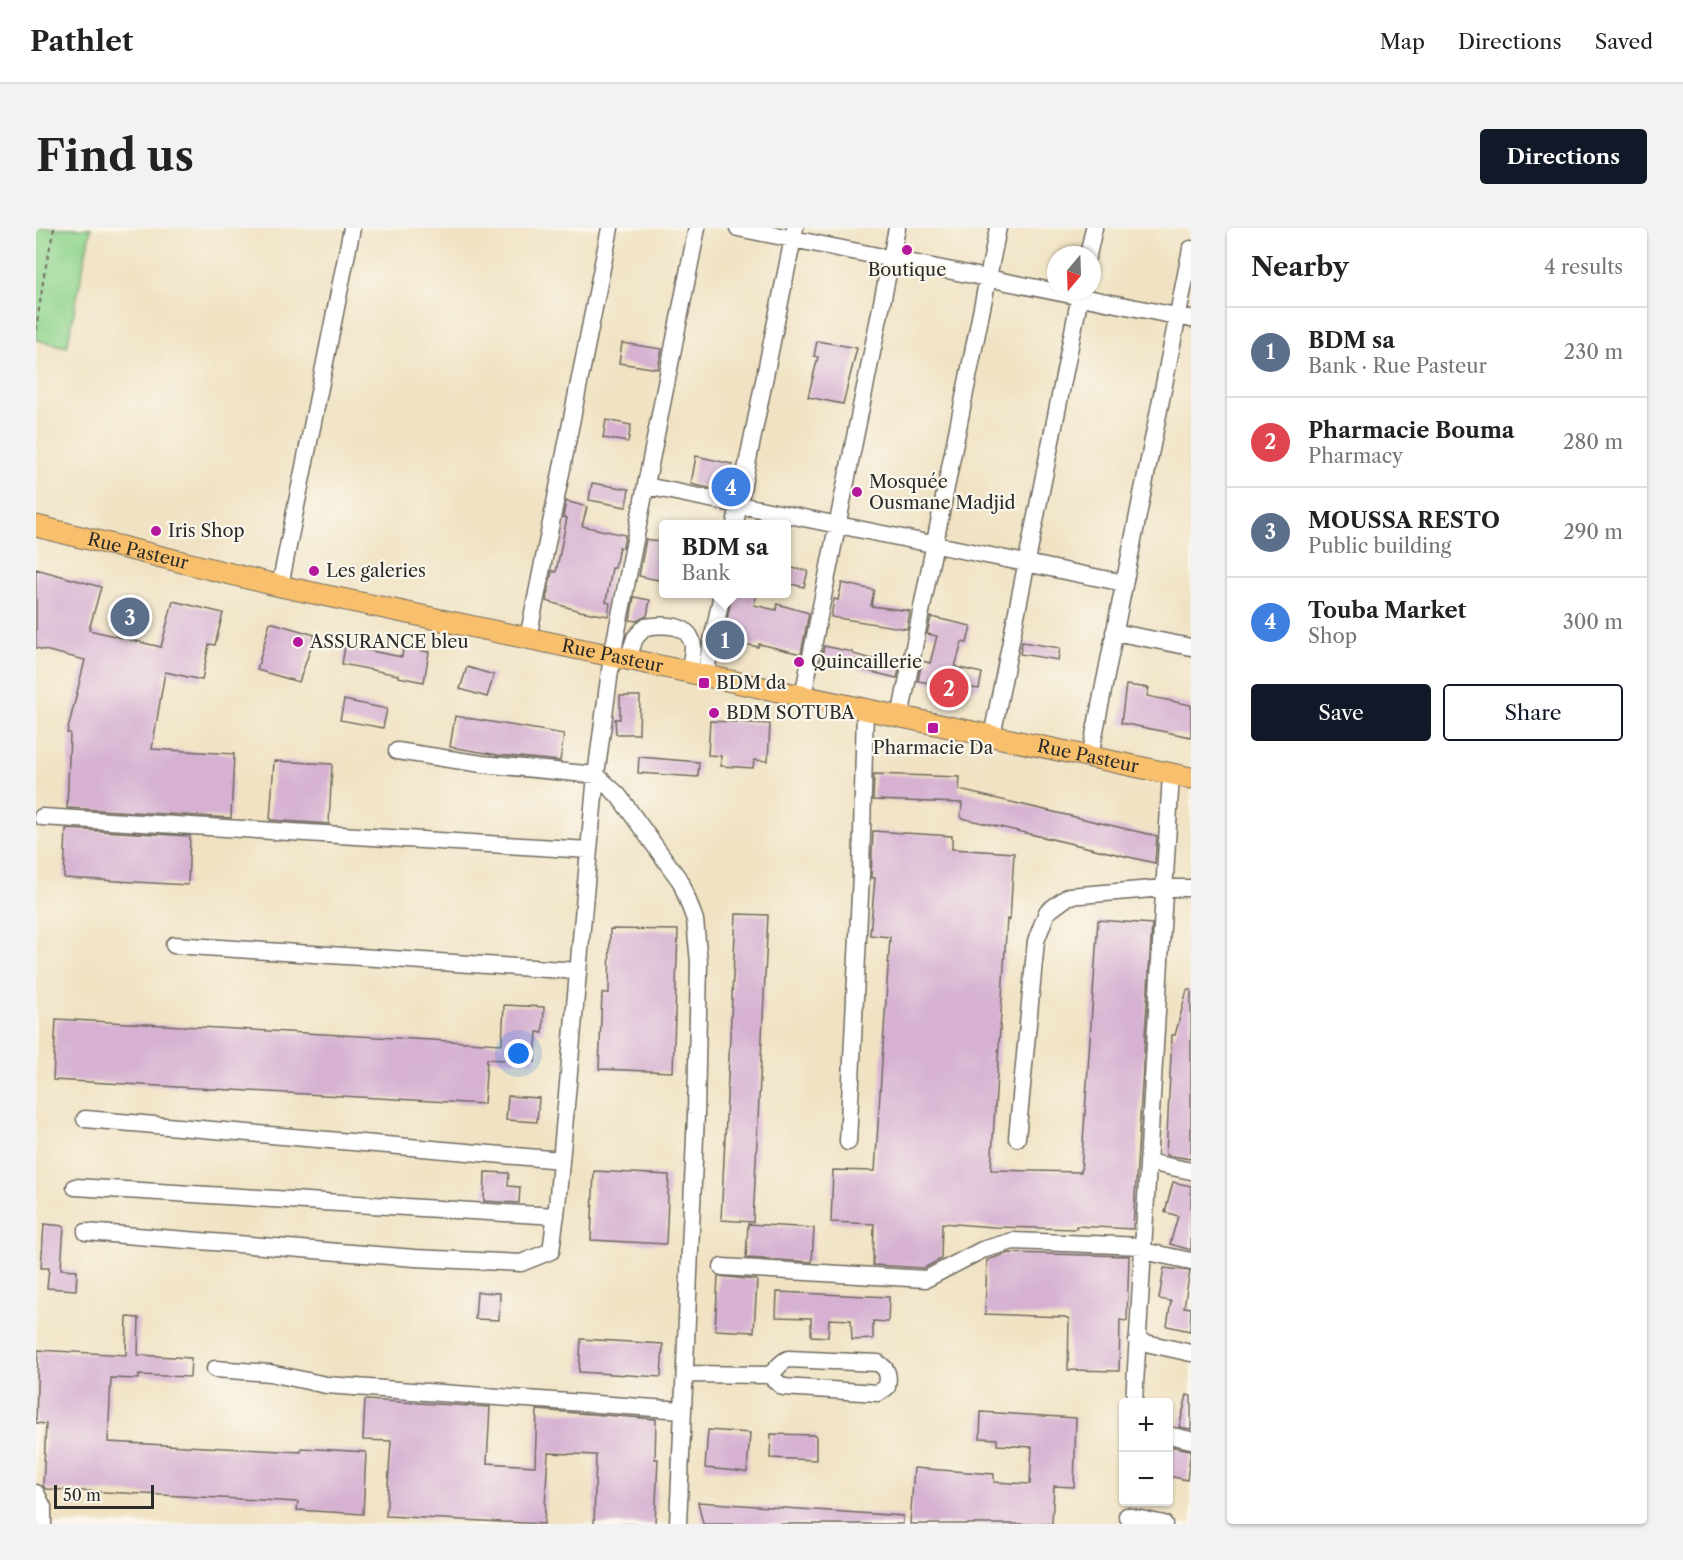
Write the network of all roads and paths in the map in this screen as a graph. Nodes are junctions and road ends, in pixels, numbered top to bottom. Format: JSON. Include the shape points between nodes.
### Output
{"nodes":[{"id":1,"x":54,"y":228,"type":"edge"},
{"id":2,"x":352,"y":228,"type":"edge"},
{"id":3,"x":610,"y":228,"type":"edge"},
{"id":4,"x":697,"y":228,"type":"edge"},
{"id":5,"x":738,"y":228,"type":"edge"},
{"id":6,"x":897,"y":228,"type":"edge"},
{"id":7,"x":998,"y":228,"type":"edge"},
{"id":8,"x":1094,"y":228,"type":"edge"},
{"id":9,"x":794,"y":234,"type":"edge"},
{"id":10,"x":1090,"y":246,"type":"edge"},
{"id":11,"x":1191,"y":249,"type":"edge"},
{"id":12,"x":891,"y":259,"type":"junction"},
{"id":13,"x":987,"y":278,"type":"junction"},
{"id":14,"x":1047,"y":288,"type":"edge"},
{"id":15,"x":1101,"y":299,"type":"edge"},
{"id":16,"x":1080,"y":300,"type":"edge"},
{"id":17,"x":1184,"y":318,"type":"edge"},
{"id":18,"x":36,"y":330,"type":"edge"},
{"id":19,"x":646,"y":486,"type":"junction"},
{"id":20,"x":739,"y":505,"type":"junction"},
{"id":21,"x":736,"y":520,"type":"edge"},
{"id":22,"x":837,"y":525,"type":"junction"},
{"id":23,"x":36,"y":526,"type":"edge"},
{"id":24,"x":934,"y":545,"type":"junction"},
{"id":25,"x":1027,"y":563,"type":"junction"},
{"id":26,"x":1124,"y":583,"type":"junction"},
{"id":27,"x":280,"y":586,"type":"junction"},
{"id":28,"x":721,"y":598,"type":"edge"},
{"id":29,"x":1114,"y":632,"type":"junction"},
{"id":30,"x":528,"y":638,"type":"junction"},
{"id":31,"x":1191,"y":647,"type":"edge"},
{"id":32,"x":620,"y":658,"type":"junction"},
{"id":33,"x":697,"y":674,"type":"junction"},
{"id":34,"x":803,"y":696,"type":"junction"},
{"id":35,"x":865,"y":709,"type":"junction"},
{"id":36,"x":900,"y":717,"type":"junction"},
{"id":37,"x":992,"y":736,"type":"junction"},
{"id":38,"x":397,"y":751,"type":"dead end"},
{"id":39,"x":1090,"y":756,"type":"junction"},
{"id":40,"x":596,"y":775,"type":"junction"},
{"id":41,"x":1181,"y":776,"type":"edge"},
{"id":42,"x":42,"y":817,"type":"dead end"},
{"id":43,"x":588,"y":850,"type":"junction"},
{"id":44,"x":1164,"y":888,"type":"junction"},
{"id":45,"x":1191,"y":888,"type":"edge"},
{"id":46,"x":174,"y":945,"type":"dead end"},
{"id":47,"x":578,"y":971,"type":"junction"},
{"id":48,"x":85,"y":1119,"type":"dead end"},
{"id":49,"x":1017,"y":1138,"type":"dead end"},
{"id":50,"x":848,"y":1142,"type":"dead end"},
{"id":51,"x":561,"y":1160,"type":"junction"},
{"id":52,"x":1148,"y":1162,"type":"junction"},
{"id":53,"x":1191,"y":1171,"type":"edge"},
{"id":54,"x":75,"y":1187,"type":"dead end"},
{"id":55,"x":556,"y":1216,"type":"junction"},
{"id":56,"x":86,"y":1232,"type":"dead end"},
{"id":57,"x":1143,"y":1248,"type":"junction"},
{"id":58,"x":1191,"y":1261,"type":"edge"},
{"id":59,"x":722,"y":1267,"type":"dead end"},
{"id":60,"x":1137,"y":1341,"type":"junction"},
{"id":61,"x":1191,"y":1353,"type":"edge"},
{"id":62,"x":215,"y":1369,"type":"dead end"},
{"id":63,"x":685,"y":1374,"type":"junction"},
{"id":64,"x":769,"y":1375,"type":"junction"},
{"id":65,"x":1134,"y":1398,"type":"edge"},
{"id":66,"x":683,"y":1410,"type":"junction"},
{"id":67,"x":1173,"y":1436,"type":"edge"},
{"id":68,"x":1191,"y":1440,"type":"edge"},
{"id":69,"x":36,"y":1493,"type":"edge"},
{"id":70,"x":1128,"y":1514,"type":"edge"},
{"id":71,"x":43,"y":1524,"type":"edge"},
{"id":72,"x":678,"y":1524,"type":"edge"},
{"id":73,"x":1164,"y":1524,"type":"edge"}],
"edges":[{"from":1,"to":18,"type":"path"},
{"from":2,"to":27,"type":"street"},
{"from":3,"to":30,"type":"street"},
{"from":4,"to":19,"type":"street"},
{"from":5,"to":9,"type":"street"},
{"from":6,"to":12,"type":"street"},
{"from":7,"to":13,"type":"street"},
{"from":8,"to":10,"type":"street"},
{"from":9,"to":12,"type":"street"},
{"from":9,"to":20,"type":"street"},
{"from":11,"to":17,"type":"street"},
{"from":12,"to":13,"type":"street"},
{"from":12,"to":22,"type":"street"},
{"from":13,"to":14,"type":"street"},
{"from":13,"to":24,"type":"street"},
{"from":15,"to":17,"type":"street"},
{"from":16,"to":25,"type":"street"},
{"from":17,"to":26,"type":"street"},
{"from":19,"to":20,"type":"street"},
{"from":19,"to":32,"type":"street"},
{"from":20,"to":21,"type":"street"},
{"from":20,"to":22,"type":"street"},
{"from":22,"to":24,"type":"street"},
{"from":22,"to":34,"type":"street"},
{"from":23,"to":27,"type":"main road","name":"Rue Pasteur"},
{"from":24,"to":25,"type":"street"},
{"from":24,"to":36,"type":"street"},
{"from":25,"to":26,"type":"street"},
{"from":25,"to":37,"type":"street"},
{"from":26,"to":29,"type":"street"},
{"from":27,"to":30,"type":"main road","name":"Rue Pasteur"},
{"from":28,"to":33,"type":"street"},
{"from":29,"to":31,"type":"street"},
{"from":29,"to":39,"type":"street"},
{"from":30,"to":32,"type":"main road","name":"Rue Pasteur"},
{"from":32,"to":33,"type":"main road","name":"Rue Pasteur"},
{"from":32,"to":33,"type":"street","via":[[645,627],[679,627],[689,634]]},
{"from":32,"to":40,"type":"street"},
{"from":33,"to":34,"type":"main road","name":"Rue Pasteur"},
{"from":34,"to":35,"type":"main road","name":"Rue Pasteur"},
{"from":35,"to":36,"type":"main road","name":"Rue Pasteur"},
{"from":35,"to":50,"type":"street"},
{"from":36,"to":37,"type":"main road","name":"Rue Pasteur"},
{"from":37,"to":39,"type":"main road","name":"Rue Pasteur"},
{"from":38,"to":40,"type":"street"},
{"from":39,"to":41,"type":"main road","name":"Rue Pasteur"},
{"from":40,"to":43,"type":"street"},
{"from":40,"to":63,"type":"street","via":[[618,795],[681,882],[695,920],[699,963],[696,1102]]},
{"from":41,"to":44,"type":"street"},
{"from":42,"to":43,"type":"street"},
{"from":43,"to":47,"type":"street"},
{"from":44,"to":45,"type":"street"},
{"from":44,"to":49,"type":"street","via":[[1069,896],[1047,912],[1036,941]]},
{"from":44,"to":52,"type":"street"},
{"from":46,"to":47,"type":"street"},
{"from":47,"to":51,"type":"street"},
{"from":48,"to":51,"type":"street"},
{"from":51,"to":55,"type":"street"},
{"from":52,"to":53,"type":"street"},
{"from":52,"to":57,"type":"street"},
{"from":54,"to":55,"type":"street"},
{"from":55,"to":56,"type":"street","via":[[551,1251],[521,1263]]},
{"from":57,"to":58,"type":"street"},
{"from":57,"to":59,"type":"street","via":[[1013,1241],[982,1250],[926,1280]]},
{"from":57,"to":60,"type":"street"},
{"from":60,"to":61,"type":"street"},
{"from":60,"to":65,"type":"street"},
{"from":62,"to":66,"type":"street","via":[[270,1372],[326,1385]]},
{"from":63,"to":64,"type":"street"},
{"from":63,"to":66,"type":"street"},
{"from":64,"to":64,"type":"street","via":[[783,1387],[878,1393],[887,1387],[888,1376],[878,1363],[788,1359]]},
{"from":66,"to":72,"type":"street"},
{"from":67,"to":68,"type":"street"},
{"from":69,"to":71,"type":"street","via":[[43,1507]]},
{"from":70,"to":73,"type":"street"}]}
